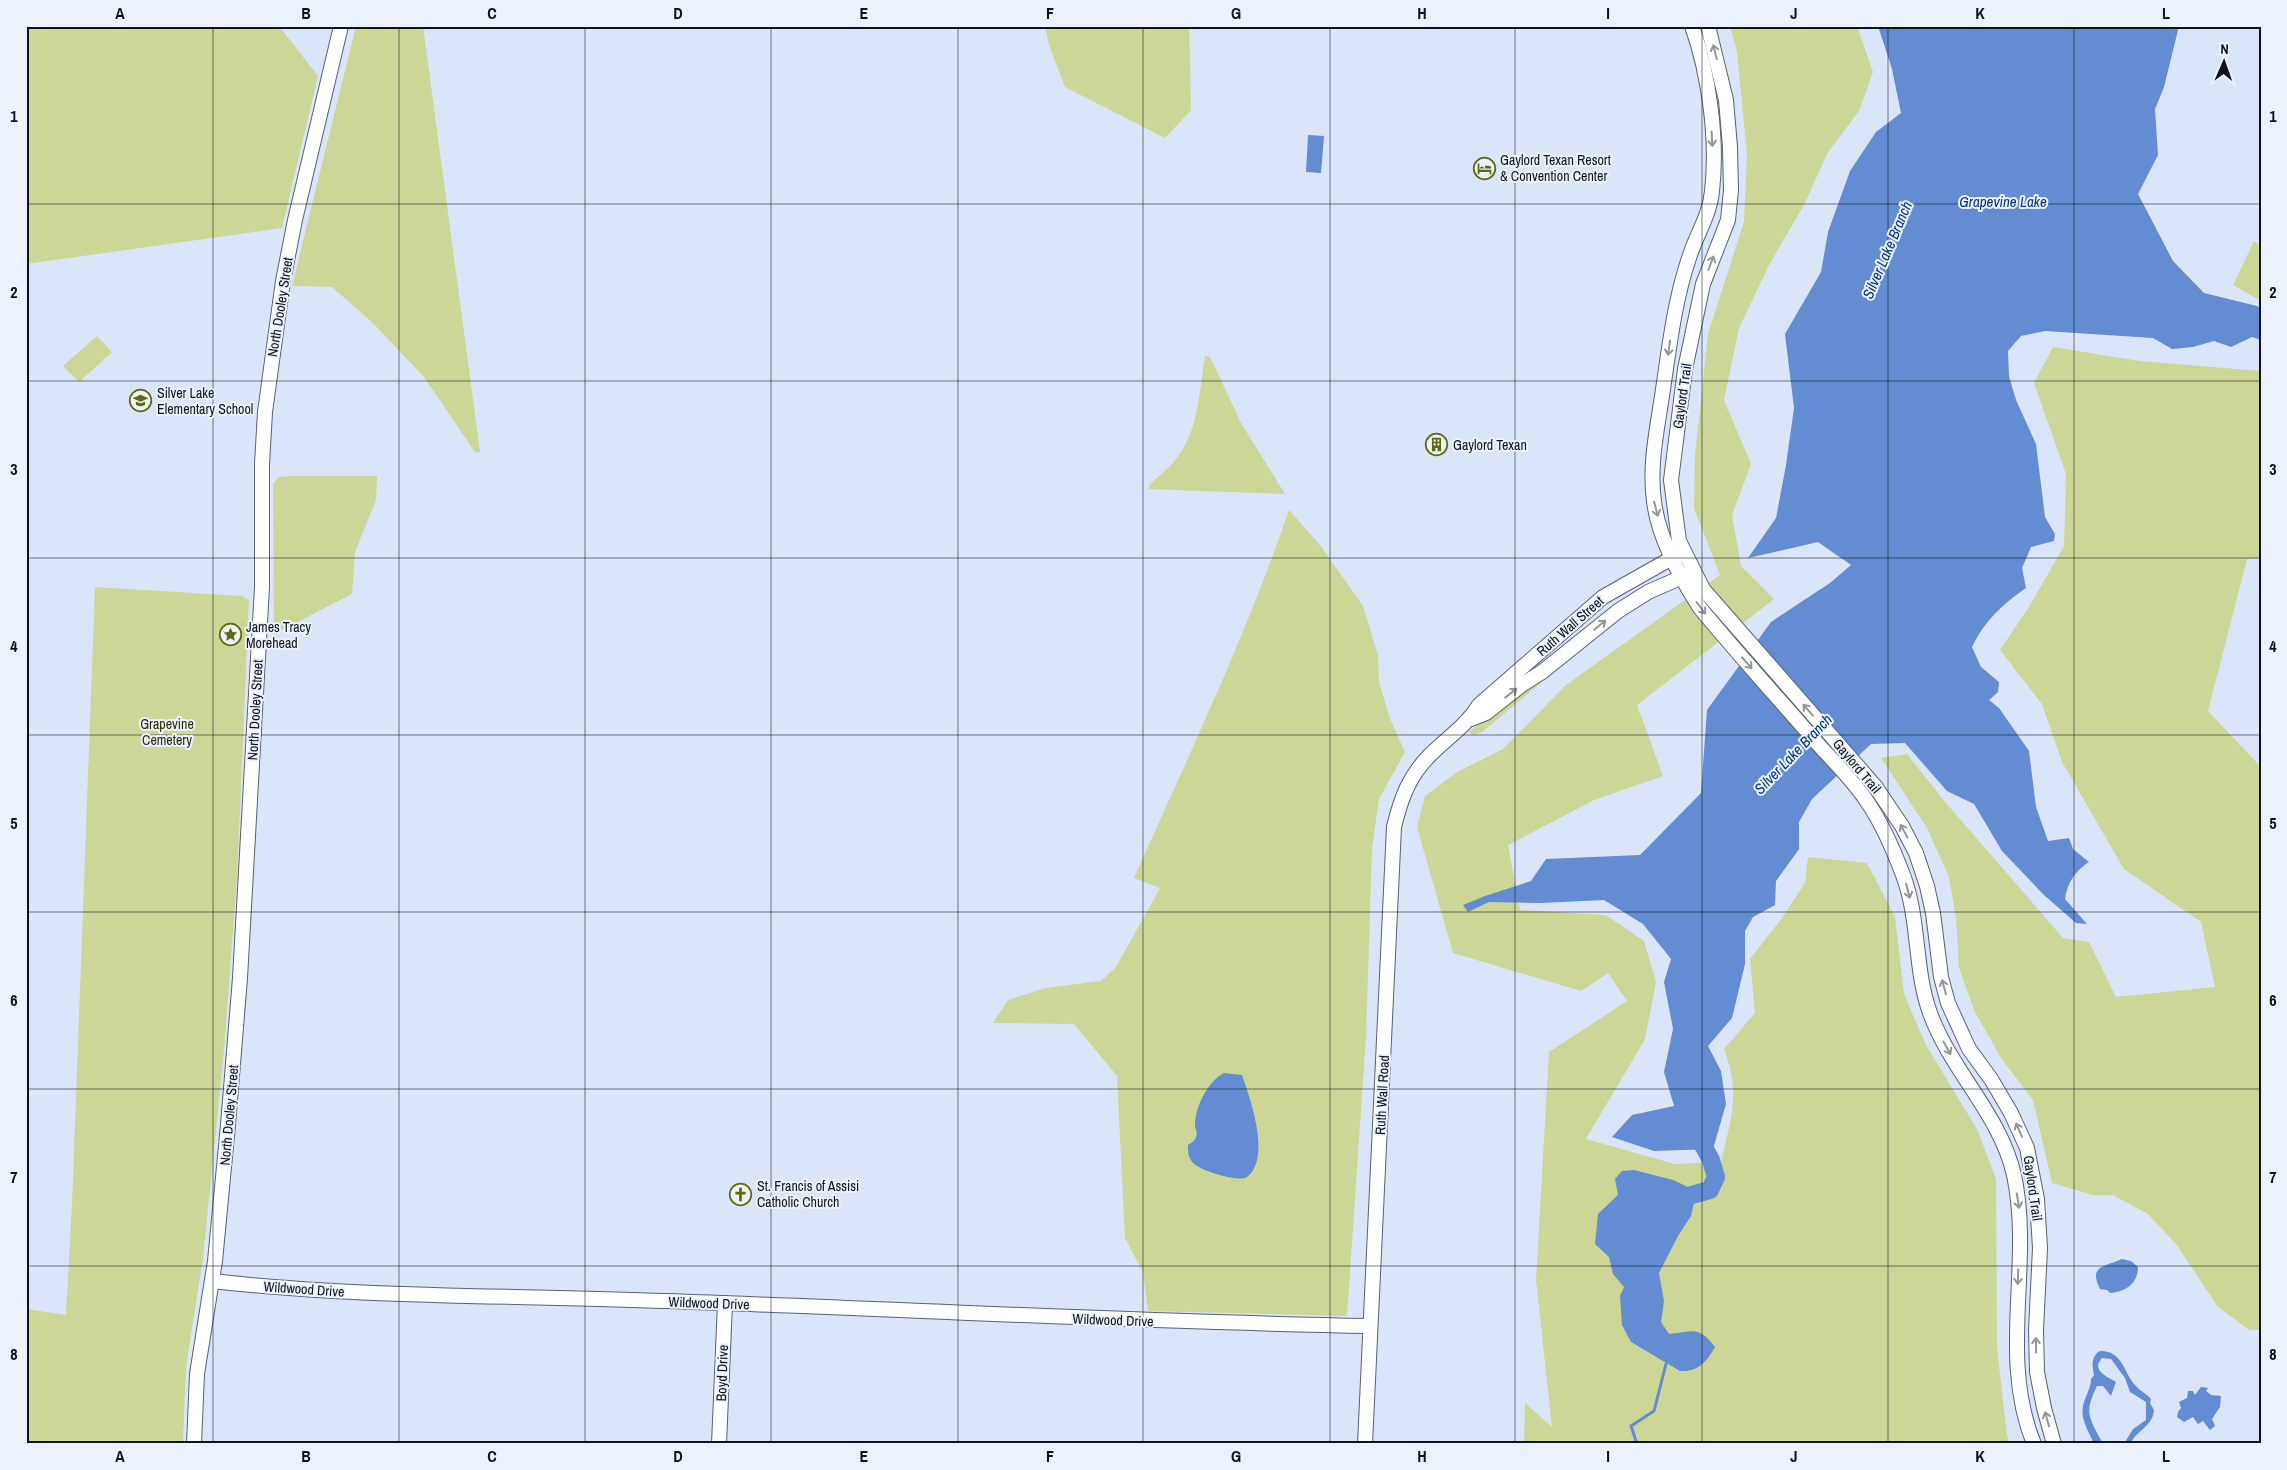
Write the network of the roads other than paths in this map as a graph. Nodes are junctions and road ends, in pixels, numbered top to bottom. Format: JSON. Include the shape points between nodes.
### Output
{"nodes":[{"id":1,"x":341,"y":26,"type":"edge"},
{"id":2,"x":1692,"y":26,"type":"edge"},
{"id":3,"x":1708,"y":26,"type":"edge"},
{"id":4,"x":1723,"y":88,"type":"junction"},
{"id":5,"x":1707,"y":91,"type":"junction"},
{"id":6,"x":1679,"y":297,"type":"junction"},
{"id":7,"x":1698,"y":302,"type":"junction"},
{"id":8,"x":1676,"y":314,"type":"junction"},
{"id":9,"x":1695,"y":319,"type":"junction"},
{"id":10,"x":1678,"y":555,"type":"junction"},
{"id":11,"x":1694,"y":572,"type":"junction"},
{"id":12,"x":1681,"y":578,"type":"junction"},
{"id":13,"x":1471,"y":719,"type":"junction"},
{"id":14,"x":1429,"y":756,"type":"joint"},
{"id":15,"x":212,"y":1281,"type":"junction"},
{"id":16,"x":724,"y":1303,"type":"junction"},
{"id":17,"x":1370,"y":1326,"type":"junction"},
{"id":18,"x":194,"y":1444,"type":"edge"},
{"id":19,"x":720,"y":1444,"type":"edge"},
{"id":20,"x":1365,"y":1444,"type":"edge"},
{"id":21,"x":2034,"y":1444,"type":"edge"},
{"id":22,"x":2054,"y":1444,"type":"edge"}],
"edges":[{"from":1,"to":15,"type":"street","name":"North Dooley Street","via":[[295,220],[265,412],[262,587],[240,968]]},
{"from":2,"to":5,"type":"street","name":"Gaylord Trail"},
{"from":4,"to":3,"type":"street","name":"Gaylord Trail","one_way":true},
{"from":4,"to":5,"type":"street"},
{"from":7,"to":4,"type":"street","name":"Gaylord Trail","one_way":true,"via":[[1728,220],[1730,147]]},
{"from":5,"to":6,"type":"street","name":"Gaylord Trail","one_way":true,"via":[[1714,162],[1712,191],[1709,211],[1689,258]]},
{"from":6,"to":7,"type":"street"},
{"from":6,"to":8,"type":"street","name":"Gaylord Trail"},
{"from":7,"to":9,"type":"street","name":"Gaylord Trail"},
{"from":8,"to":9,"type":"street"},
{"from":8,"to":10,"type":"street","name":"Gaylord Trail","one_way":true,"via":[[1653,464],[1654,502]]},
{"from":9,"to":10,"type":"street","name":"Gaylord Trail","via":[[1685,369],[1671,480]]},
{"from":10,"to":11,"type":"street","name":"Gaylord Trail"},
{"from":10,"to":12,"type":"street","name":"Gaylord Trail"},
{"from":10,"to":13,"type":"street","name":"Ruth Wall Street","via":[[1603,597],[1479,705]]},
{"from":11,"to":12,"type":"street","name":"Ruth Wall Street"},
{"from":22,"to":11,"type":"street","name":"Gaylord Trail","one_way":true,"via":[[2037,1372],[2040,1248],[2037,1200],[2027,1148],[2011,1113],[1969,1049],[1957,1024],[1942,977],[1933,913],[1916,853],[1875,786],[1725,616]]},
{"from":13,"to":12,"type":"street","name":"Ruth Wall Street","one_way":true,"via":[[1486,713],[1542,672],[1618,611],[1648,592]]},
{"from":12,"to":21,"type":"street","name":"Gaylord Trail","one_way":true,"via":[[1700,608],[1866,800],[1904,876],[1930,1013],[1959,1069],[1992,1119],[2013,1173],[2020,1213],[2017,1382]]},
{"from":13,"to":14,"type":"street","name":"Ruth Wall Street"},
{"from":14,"to":17,"type":"street","name":"Ruth Wall Road","via":[[1401,797],[1394,827]]},
{"from":15,"to":16,"type":"street","name":"Wildwood Drive","via":[[358,1293]]},
{"from":15,"to":18,"type":"street","via":[[197,1374]]},
{"from":16,"to":17,"type":"street","name":"Wildwood Drive","via":[[1063,1318]]},
{"from":16,"to":19,"type":"street","name":"Boyd Drive"},
{"from":17,"to":20,"type":"street","name":"Ruth Wall Road"}]}
